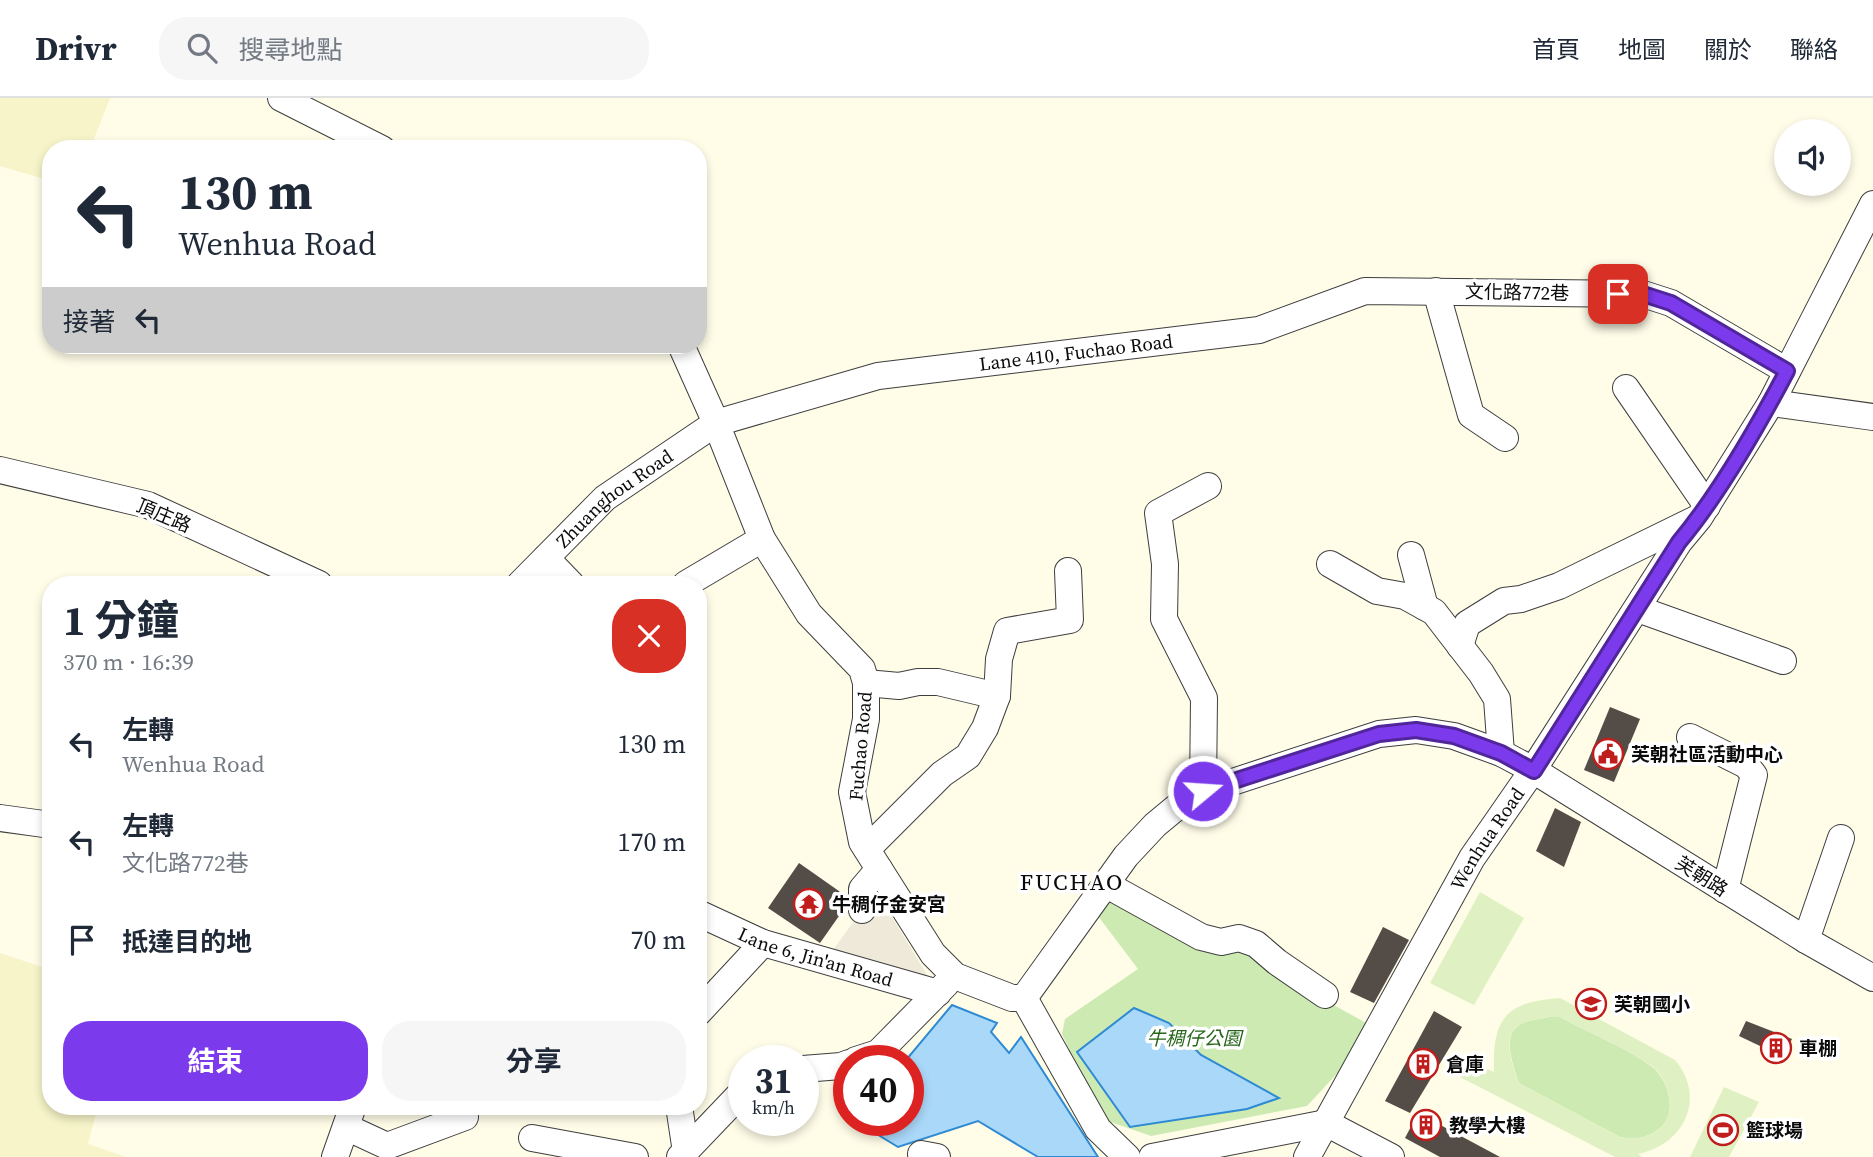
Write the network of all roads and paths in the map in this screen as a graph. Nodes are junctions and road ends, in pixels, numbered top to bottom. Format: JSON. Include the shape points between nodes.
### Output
{"nodes":[{"id":1,"x":281,"y":98,"type":"edge"},
{"id":2,"x":364,"y":140,"type":"edge"},
{"id":3,"x":1873,"y":204,"type":"edge"},
{"id":4,"x":1436,"y":291,"type":"junction"},
{"id":5,"x":685,"y":354,"type":"edge"},
{"id":6,"x":1787,"y":371,"type":"junction"},
{"id":7,"x":1626,"y":388,"type":"dead end"},
{"id":8,"x":1771,"y":403,"type":"junction"},
{"id":9,"x":1873,"y":417,"type":"edge"},
{"id":10,"x":716,"y":424,"type":"junction"},
{"id":11,"x":1505,"y":438,"type":"dead end"},
{"id":12,"x":0,"y":470,"type":"edge"},
{"id":13,"x":1208,"y":486,"type":"dead end"},
{"id":14,"x":1703,"y":512,"type":"junction"},
{"id":15,"x":762,"y":539,"type":"junction"},
{"id":16,"x":1411,"y":555,"type":"dead end"},
{"id":17,"x":546,"y":558,"type":"junction"},
{"id":18,"x":1331,"y":564,"type":"dead end"},
{"id":19,"x":1068,"y":571,"type":"dead end"},
{"id":20,"x":302,"y":576,"type":"edge"},
{"id":21,"x":528,"y":576,"type":"edge"},
{"id":22,"x":563,"y":576,"type":"edge"},
{"id":23,"x":700,"y":576,"type":"edge"},
{"id":24,"x":1425,"y":607,"type":"junction"},
{"id":25,"x":1638,"y":609,"type":"junction"},
{"id":26,"x":1460,"y":646,"type":"junction"},
{"id":27,"x":1783,"y":661,"type":"dead end"},
{"id":28,"x":866,"y":683,"type":"junction"},
{"id":29,"x":997,"y":696,"type":"junction"},
{"id":30,"x":1690,"y":737,"type":"dead end"},
{"id":31,"x":1501,"y":753,"type":"junction"},
{"id":32,"x":1534,"y":771,"type":"junction"},
{"id":33,"x":1203,"y":791,"type":"junction"},
{"id":34,"x":0,"y":818,"type":"edge"},
{"id":35,"x":42,"y":824,"type":"edge"},
{"id":36,"x":1841,"y":838,"type":"dead end"},
{"id":37,"x":873,"y":859,"type":"junction"},
{"id":38,"x":1107,"y":885,"type":"junction"},
{"id":39,"x":1725,"y":890,"type":"junction"},
{"id":40,"x":862,"y":910,"type":"dead end"},
{"id":41,"x":707,"y":916,"type":"edge"},
{"id":42,"x":1806,"y":940,"type":"junction"},
{"id":43,"x":763,"y":943,"type":"junction"},
{"id":44,"x":1873,"y":978,"type":"edge"},
{"id":45,"x":946,"y":984,"type":"junction"},
{"id":46,"x":1325,"y":995,"type":"dead end"},
{"id":47,"x":707,"y":997,"type":"edge"},
{"id":48,"x":1024,"y":998,"type":"junction"},
{"id":49,"x":886,"y":1045,"type":"edge"},
{"id":50,"x":728,"y":1107,"type":"edge"},
{"id":51,"x":680,"y":1115,"type":"edge"},
{"id":52,"x":349,"y":1116,"type":"edge"},
{"id":53,"x":466,"y":1117,"type":"dead end"},
{"id":54,"x":1326,"y":1123,"type":"junction"},
{"id":55,"x":532,"y":1138,"type":"dead end"},
{"id":56,"x":683,"y":1154,"type":"edge"},
{"id":57,"x":335,"y":1157,"type":"edge"},
{"id":58,"x":635,"y":1157,"type":"edge"},
{"id":59,"x":1127,"y":1157,"type":"edge"},
{"id":60,"x":1152,"y":1157,"type":"edge"},
{"id":61,"x":1307,"y":1157,"type":"edge"},
{"id":62,"x":1391,"y":1157,"type":"edge"}],
"edges":[{"from":1,"to":2,"type":"street"},
{"from":3,"to":6,"type":"street","name":"Wenhua Road"},
{"from":4,"to":6,"type":"street","name":"文化路772巷","via":[[1643,294],[1671,303]]},
{"from":4,"to":10,"type":"street","name":"Lane 410, Fuchao Road","via":[[1365,291],[1259,330],[878,376]]},
{"from":4,"to":11,"type":"street","via":[[1471,415]]},
{"from":5,"to":10,"type":"street","name":"Fuchao Road"},
{"from":6,"to":8,"type":"street","name":"Wenhua Road"},
{"from":7,"to":14,"type":"street"},
{"from":8,"to":9,"type":"street"},
{"from":8,"to":14,"type":"street","name":"Wenhua Road"},
{"from":10,"to":15,"type":"street","name":"Fuchao Road"},
{"from":10,"to":17,"type":"street","name":"Zhuanghou Road","via":[[605,498]]},
{"from":12,"to":20,"type":"street","name":"頂庄路","via":[[148,505]]},
{"from":13,"to":33,"type":"street","via":[[1158,513],[1165,564],[1164,619],[1204,698]]},
{"from":14,"to":25,"type":"street","name":"Wenhua Road"},
{"from":14,"to":26,"type":"street","via":[[1559,586],[1521,600],[1504,601],[1466,624]]},
{"from":15,"to":23,"type":"street"},
{"from":15,"to":28,"type":"street","name":"Fuchao Road","via":[[808,614],[862,669]]},
{"from":16,"to":24,"type":"street"},
{"from":17,"to":21,"type":"street","name":"Zhuanghou Road"},
{"from":17,"to":22,"type":"street"},
{"from":18,"to":24,"type":"street","via":[[1377,591],[1405,596]]},
{"from":19,"to":29,"type":"street","via":[[1070,620],[1007,631],[999,659]]},
{"from":24,"to":26,"type":"street"},
{"from":25,"to":27,"type":"street"},
{"from":25,"to":32,"type":"street","name":"Wenhua Road"},
{"from":26,"to":31,"type":"street","via":[[1497,699]]},
{"from":28,"to":29,"type":"street","via":[[938,682]]},
{"from":28,"to":37,"type":"street","name":"Fuchao Road","via":[[866,719],[852,792],[862,842]]},
{"from":29,"to":37,"type":"street","via":[[968,756],[942,774]]},
{"from":30,"to":39,"type":"street","via":[[1746,765],[1754,775]]},
{"from":31,"to":32,"type":"street"},
{"from":31,"to":33,"type":"street","via":[[1454,736],[1416,730],[1379,734]]},
{"from":32,"to":39,"type":"street","name":"芙朝路"},
{"from":32,"to":54,"type":"street","name":"Wenhua Road","via":[[1472,859]]},
{"from":33,"to":38,"type":"street","via":[[1155,825]]},
{"from":34,"to":35,"type":"street"},
{"from":36,"to":42,"type":"street"},
{"from":37,"to":40,"type":"street","via":[[862,889]]},
{"from":37,"to":45,"type":"street","name":"Fuchao Road","via":[[933,954]]},
{"from":38,"to":46,"type":"street","via":[[1201,937],[1256,944]]},
{"from":38,"to":48,"type":"street"},
{"from":39,"to":42,"type":"street","name":"芙朝路"},
{"from":41,"to":43,"type":"street","name":"Lane 6, Jin'an Road"},
{"from":42,"to":44,"type":"street","name":"芙朝路"},
{"from":43,"to":45,"type":"street","name":"Lane 6, Jin'an Road"},
{"from":43,"to":47,"type":"street"},
{"from":45,"to":48,"type":"street","name":"Fuchao Road"},
{"from":45,"to":49,"type":"street"},
{"from":48,"to":59,"type":"street","via":[[1098,1129]]},
{"from":50,"to":56,"type":"street"},
{"from":51,"to":56,"type":"street"},
{"from":52,"to":53,"type":"street","via":[[387,1146]]},
{"from":52,"to":57,"type":"street"},
{"from":54,"to":60,"type":"street"},
{"from":54,"to":61,"type":"street","name":"Wenhua Road"},
{"from":54,"to":62,"type":"street"},
{"from":55,"to":58,"type":"street"}]}
